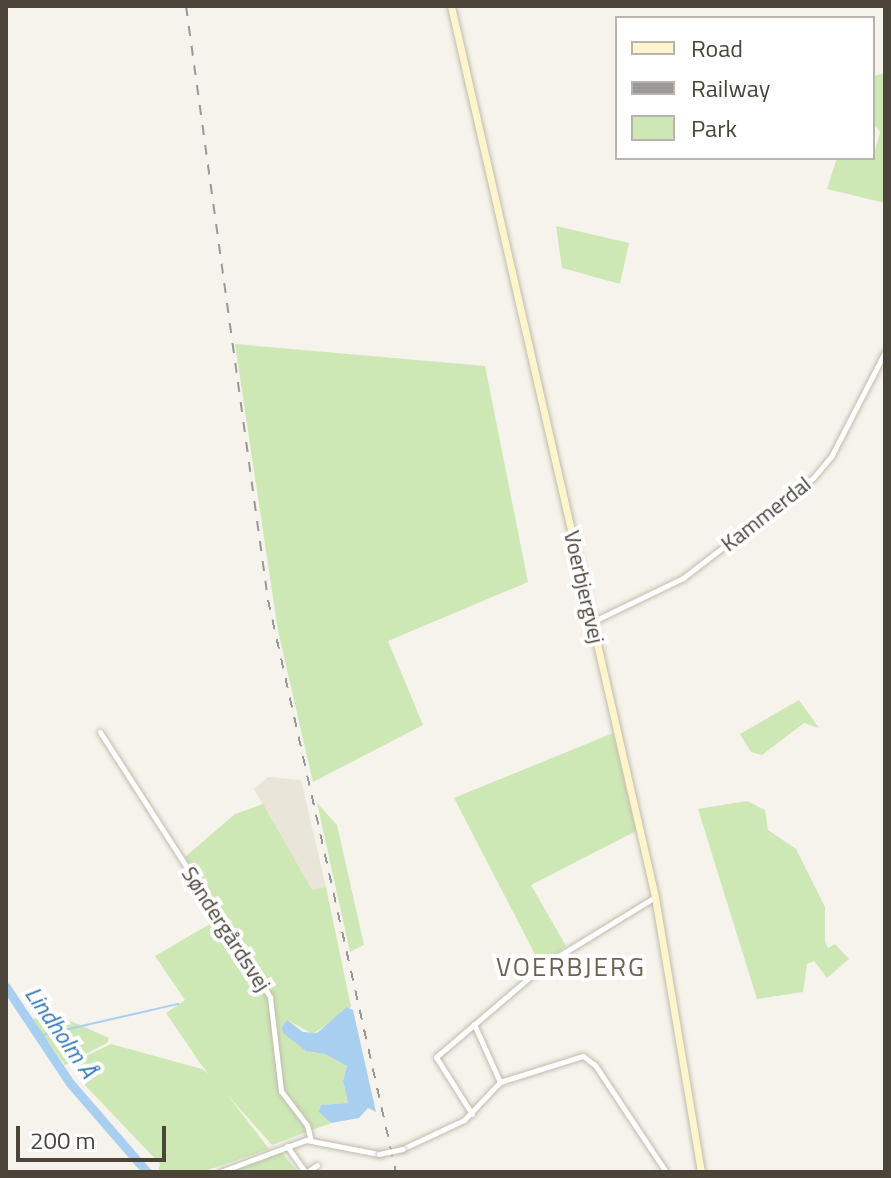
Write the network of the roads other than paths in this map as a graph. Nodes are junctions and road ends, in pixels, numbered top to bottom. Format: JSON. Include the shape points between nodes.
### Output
{"nodes":[{"id":1,"x":451,"y":6,"type":"edge"},
{"id":2,"x":885,"y":352,"type":"edge"},
{"id":3,"x":592,"y":622,"type":"junction"},
{"id":4,"x":100,"y":732,"type":"dead end"},
{"id":5,"x":655,"y":897,"type":"junction"},
{"id":6,"x":474,"y":1024,"type":"junction"},
{"id":7,"x":500,"y":1082,"type":"junction"},
{"id":8,"x":472,"y":1114,"type":"junction"},
{"id":9,"x":311,"y":1141,"type":"junction"},
{"id":10,"x":287,"y":1146,"type":"junction"},
{"id":11,"x":317,"y":1165,"type":"dead end"},
{"id":12,"x":220,"y":1172,"type":"edge"},
{"id":13,"x":306,"y":1172,"type":"edge"},
{"id":14,"x":666,"y":1172,"type":"edge"},
{"id":15,"x":701,"y":1172,"type":"edge"}],
"edges":[{"from":1,"to":3,"type":"street","name":"Voerbjergvej"},
{"from":2,"to":3,"type":"street","name":"Kammerdal","via":[[832,455],[813,478],[683,578]]},
{"from":3,"to":5,"type":"street","name":"Voerbjergvej"},
{"from":4,"to":9,"type":"street","name":"Søndergårdsvej","via":[[270,997],[281,1091],[307,1125]]},
{"from":5,"to":6,"type":"street","via":[[583,937]]},
{"from":5,"to":15,"type":"street","name":"Voerbjergvej"},
{"from":6,"to":7,"type":"street"},
{"from":6,"to":8,"type":"street","via":[[436,1057]]},
{"from":7,"to":8,"type":"street"},
{"from":7,"to":14,"type":"street","via":[[588,1057]]},
{"from":8,"to":9,"type":"street","bridge":true,"via":[[402,1149],[379,1154]]},
{"from":9,"to":10,"type":"street"},
{"from":10,"to":12,"type":"street"},
{"from":10,"to":13,"type":"street"},
{"from":11,"to":13,"type":"street"}]}
